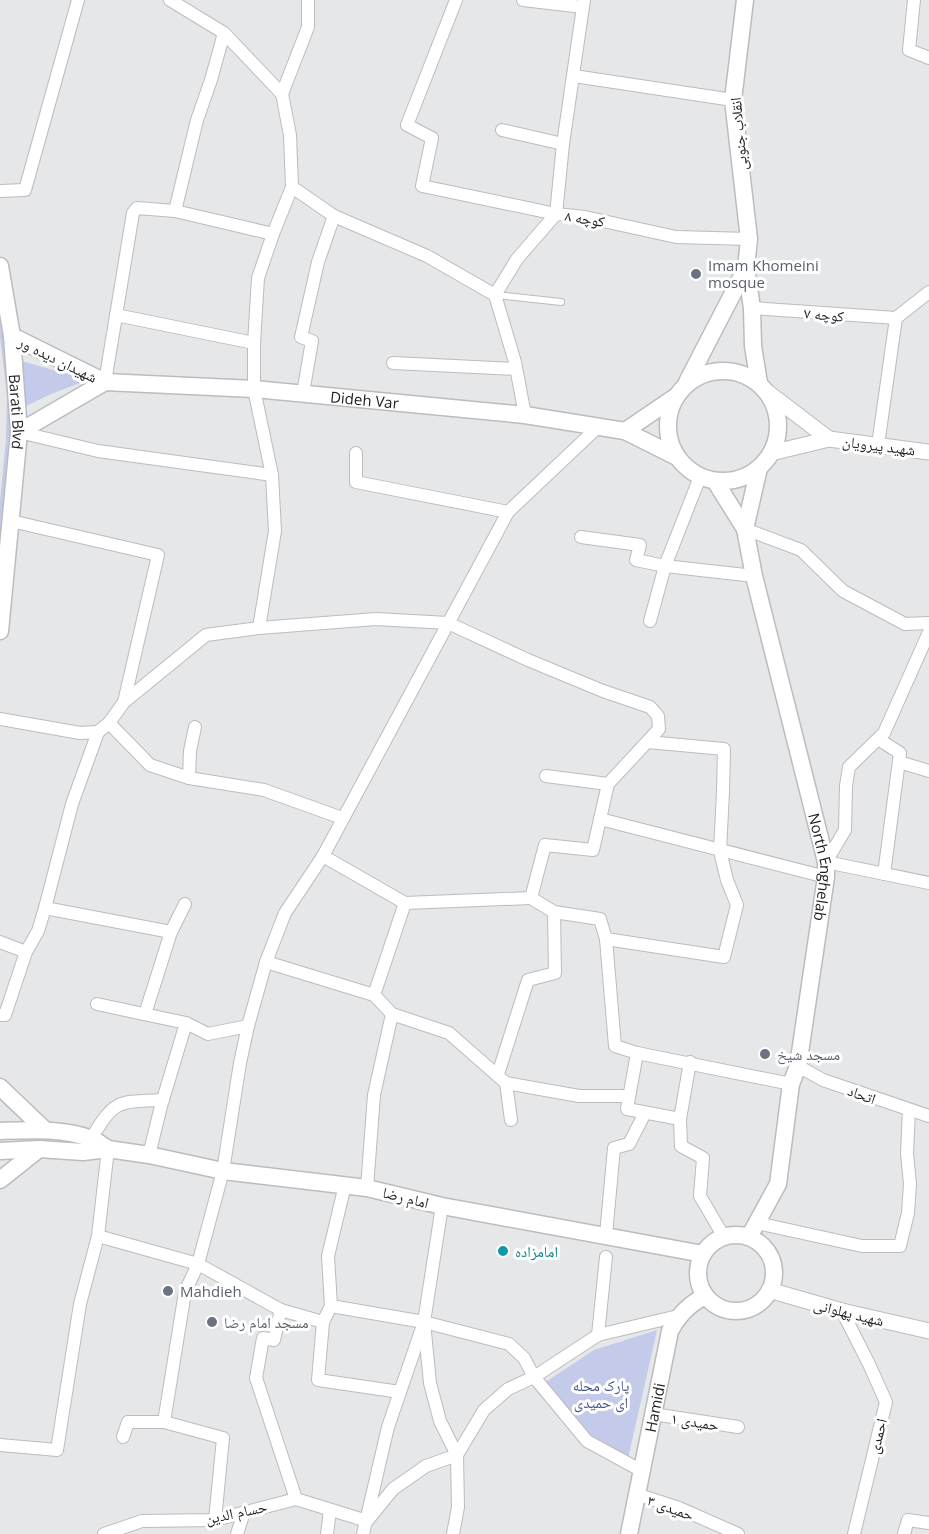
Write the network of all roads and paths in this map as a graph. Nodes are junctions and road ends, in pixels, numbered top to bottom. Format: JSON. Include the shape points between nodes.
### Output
{"nodes":[{"id":1,"x":78,"y":0,"type":"edge"},
{"id":2,"x":170,"y":0,"type":"edge"},
{"id":3,"x":308,"y":0,"type":"edge"},
{"id":4,"x":456,"y":0,"type":"edge"},
{"id":5,"x":523,"y":0,"type":"edge"},
{"id":6,"x":745,"y":0,"type":"edge"},
{"id":7,"x":914,"y":0,"type":"edge"},
{"id":8,"x":584,"y":4,"type":"edge"},
{"id":9,"x":224,"y":33,"type":"junction"},
{"id":10,"x":929,"y":58,"type":"edge"},
{"id":11,"x":574,"y":76,"type":"junction"},
{"id":12,"x":282,"y":94,"type":"junction"},
{"id":13,"x":734,"y":100,"type":"junction"},
{"id":14,"x":502,"y":130,"type":"dead end"},
{"id":15,"x":563,"y":144,"type":"junction"},
{"id":16,"x":292,"y":187,"type":"junction"},
{"id":17,"x":0,"y":191,"type":"edge"},
{"id":18,"x":175,"y":211,"type":"junction"},
{"id":19,"x":556,"y":214,"type":"junction"},
{"id":20,"x":334,"y":216,"type":"junction"},
{"id":21,"x":273,"y":234,"type":"junction"},
{"id":22,"x":749,"y":239,"type":"junction"},
{"id":23,"x":0,"y":266,"type":"edge"},
{"id":24,"x":746,"y":268,"type":"junction"},
{"id":25,"x":929,"y":292,"type":"edge"},
{"id":26,"x":495,"y":295,"type":"junction"},
{"id":27,"x":561,"y":302,"type":"dead end"},
{"id":28,"x":752,"y":308,"type":"junction"},
{"id":29,"x":116,"y":315,"type":"junction"},
{"id":30,"x":896,"y":318,"type":"junction"},
{"id":31,"x":12,"y":336,"type":"junction"},
{"id":32,"x":254,"y":343,"type":"junction"},
{"id":33,"x":393,"y":363,"type":"dead end"},
{"id":34,"x":516,"y":369,"type":"junction"},
{"id":35,"x":105,"y":382,"type":"junction"},
{"id":36,"x":763,"y":387,"type":"junction"},
{"id":37,"x":254,"y":389,"type":"junction"},
{"id":38,"x":681,"y":390,"type":"junction"},
{"id":39,"x":303,"y":393,"type":"junction"},
{"id":40,"x":525,"y":415,"type":"junction"},
{"id":41,"x":598,"y":427,"type":"junction"},
{"id":42,"x":625,"y":431,"type":"junction"},
{"id":43,"x":19,"y":432,"type":"junction"},
{"id":44,"x":829,"y":439,"type":"junction"},
{"id":45,"x":878,"y":445,"type":"junction"},
{"id":46,"x":929,"y":452,"type":"edge"},
{"id":47,"x":356,"y":453,"type":"dead end"},
{"id":48,"x":771,"y":453,"type":"junction"},
{"id":49,"x":677,"y":458,"type":"junction"},
{"id":50,"x":759,"y":468,"type":"junction"},
{"id":51,"x":272,"y":475,"type":"junction"},
{"id":52,"x":707,"y":479,"type":"junction"},
{"id":53,"x":508,"y":512,"type":"junction"},
{"id":54,"x":11,"y":521,"type":"junction"},
{"id":55,"x":745,"y":529,"type":"junction"},
{"id":56,"x":581,"y":537,"type":"dead end"},
{"id":57,"x":665,"y":566,"type":"junction"},
{"id":58,"x":754,"y":576,"type":"junction"},
{"id":59,"x":650,"y":621,"type":"dead end"},
{"id":60,"x":448,"y":623,"type":"junction"},
{"id":61,"x":929,"y":623,"type":"edge"},
{"id":62,"x":260,"y":628,"type":"junction"},
{"id":63,"x":0,"y":631,"type":"edge"},
{"id":64,"x":929,"y":632,"type":"edge"},
{"id":65,"x":124,"y":702,"type":"junction"},
{"id":66,"x":0,"y":719,"type":"edge"},
{"id":67,"x":109,"y":723,"type":"junction"},
{"id":68,"x":195,"y":728,"type":"dead end"},
{"id":69,"x":98,"y":732,"type":"junction"},
{"id":70,"x":878,"y":739,"type":"junction"},
{"id":71,"x":648,"y":742,"type":"junction"},
{"id":72,"x":899,"y":762,"type":"junction"},
{"id":73,"x":929,"y":771,"type":"edge"},
{"id":74,"x":546,"y":776,"type":"dead end"},
{"id":75,"x":189,"y":778,"type":"junction"},
{"id":76,"x":608,"y":784,"type":"junction"},
{"id":77,"x":342,"y":818,"type":"junction"},
{"id":78,"x":600,"y":819,"type":"junction"},
{"id":79,"x":720,"y":850,"type":"junction"},
{"id":80,"x":322,"y":856,"type":"junction"},
{"id":81,"x":826,"y":869,"type":"junction"},
{"id":82,"x":884,"y":874,"type":"junction"},
{"id":83,"x":929,"y":883,"type":"edge"},
{"id":84,"x":531,"y":898,"type":"junction"},
{"id":85,"x":405,"y":903,"type":"junction"},
{"id":86,"x":185,"y":904,"type":"dead end"},
{"id":87,"x":45,"y":908,"type":"junction"},
{"id":88,"x":554,"y":912,"type":"junction"},
{"id":89,"x":171,"y":932,"type":"junction"},
{"id":90,"x":606,"y":939,"type":"junction"},
{"id":91,"x":0,"y":942,"type":"edge"},
{"id":92,"x":26,"y":952,"type":"junction"},
{"id":93,"x":266,"y":962,"type":"junction"},
{"id":94,"x":374,"y":995,"type":"junction"},
{"id":95,"x":97,"y":1004,"type":"dead end"},
{"id":96,"x":145,"y":1014,"type":"junction"},
{"id":97,"x":392,"y":1014,"type":"junction"},
{"id":98,"x":0,"y":1015,"type":"edge"},
{"id":99,"x":186,"y":1023,"type":"junction"},
{"id":100,"x":248,"y":1026,"type":"junction"},
{"id":101,"x":637,"y":1053,"type":"junction"},
{"id":102,"x":690,"y":1062,"type":"junction"},
{"id":103,"x":798,"y":1066,"type":"junction"},
{"id":104,"x":502,"y":1079,"type":"junction"},
{"id":105,"x":791,"y":1083,"type":"junction"},
{"id":106,"x":0,"y":1087,"type":"edge"},
{"id":107,"x":629,"y":1096,"type":"junction"},
{"id":108,"x":163,"y":1100,"type":"junction"},
{"id":109,"x":909,"y":1110,"type":"junction"},
{"id":110,"x":645,"y":1113,"type":"junction"},
{"id":111,"x":929,"y":1116,"type":"edge"},
{"id":112,"x":680,"y":1119,"type":"junction"},
{"id":113,"x":511,"y":1120,"type":"dead end"},
{"id":114,"x":45,"y":1130,"type":"junction"},
{"id":115,"x":0,"y":1131,"type":"edge"},
{"id":116,"x":91,"y":1139,"type":"junction"},
{"id":117,"x":39,"y":1149,"type":"junction"},
{"id":118,"x":108,"y":1149,"type":"junction"},
{"id":119,"x":0,"y":1151,"type":"edge"},
{"id":120,"x":150,"y":1155,"type":"junction"},
{"id":121,"x":223,"y":1172,"type":"junction"},
{"id":122,"x":0,"y":1180,"type":"edge"},
{"id":123,"x":345,"y":1185,"type":"junction"},
{"id":124,"x":367,"y":1188,"type":"junction"},
{"id":125,"x":442,"y":1206,"type":"junction"},
{"id":126,"x":753,"y":1230,"type":"junction"},
{"id":127,"x":606,"y":1235,"type":"junction"},
{"id":128,"x":98,"y":1236,"type":"junction"},
{"id":129,"x":724,"y":1237,"type":"junction"},
{"id":130,"x":703,"y":1254,"type":"junction"},
{"id":131,"x":606,"y":1257,"type":"dead end"},
{"id":132,"x":198,"y":1264,"type":"junction"},
{"id":133,"x":769,"y":1290,"type":"junction"},
{"id":134,"x":705,"y":1296,"type":"junction"},
{"id":135,"x":331,"y":1306,"type":"junction"},
{"id":136,"x":281,"y":1310,"type":"junction"},
{"id":137,"x":842,"y":1311,"type":"junction"},
{"id":138,"x":678,"y":1316,"type":"junction"},
{"id":139,"x":322,"y":1322,"type":"junction"},
{"id":140,"x":424,"y":1322,"type":"junction"},
{"id":141,"x":929,"y":1331,"type":"edge"},
{"id":142,"x":598,"y":1335,"type":"junction"},
{"id":143,"x":534,"y":1377,"type":"junction"},
{"id":144,"x":400,"y":1392,"type":"junction"},
{"id":145,"x":653,"y":1414,"type":"junction"},
{"id":146,"x":164,"y":1422,"type":"junction"},
{"id":147,"x":738,"y":1427,"type":"dead end"},
{"id":148,"x":123,"y":1437,"type":"dead end"},
{"id":149,"x":0,"y":1445,"type":"edge"},
{"id":150,"x":457,"y":1455,"type":"junction"},
{"id":151,"x":642,"y":1471,"type":"junction"},
{"id":152,"x":636,"y":1494,"type":"junction"},
{"id":153,"x":296,"y":1499,"type":"junction"},
{"id":154,"x":330,"y":1510,"type":"junction"},
{"id":155,"x":244,"y":1512,"type":"junction"},
{"id":156,"x":215,"y":1520,"type":"junction"},
{"id":157,"x":141,"y":1521,"type":"junction"},
{"id":158,"x":367,"y":1521,"type":"junction"},
{"id":159,"x":929,"y":1523,"type":"edge"},
{"id":160,"x":104,"y":1534,"type":"edge"},
{"id":161,"x":137,"y":1534,"type":"edge"},
{"id":162,"x":237,"y":1534,"type":"edge"},
{"id":163,"x":327,"y":1534,"type":"edge"},
{"id":164,"x":363,"y":1534,"type":"edge"},
{"id":165,"x":453,"y":1534,"type":"edge"},
{"id":166,"x":629,"y":1534,"type":"edge"},
{"id":167,"x":738,"y":1534,"type":"edge"},
{"id":168,"x":854,"y":1534,"type":"edge"},
{"id":169,"x":904,"y":1534,"type":"edge"}],
"edges":[{"from":1,"to":17,"type":"street","via":[[25,190]]},
{"from":2,"to":9,"type":"street"},
{"from":3,"to":12,"type":"street","via":[[308,27]]},
{"from":4,"to":19,"type":"street","name":"کوچه ۸","via":[[407,125],[432,138],[422,186]]},
{"from":5,"to":8,"type":"street"},
{"from":6,"to":13,"type":"main road","name":"انقلاب جنوبی"},
{"from":7,"to":10,"type":"street","via":[[909,50]]},
{"from":8,"to":11,"type":"street"},
{"from":9,"to":12,"type":"street"},
{"from":9,"to":18,"type":"street"},
{"from":11,"to":13,"type":"street"},
{"from":11,"to":15,"type":"street"},
{"from":12,"to":16,"type":"street","via":[[290,135]]},
{"from":13,"to":22,"type":"main road","name":"انقلاب جنوبی"},
{"from":14,"to":15,"type":"street"},
{"from":15,"to":19,"type":"street"},
{"from":16,"to":20,"type":"street"},
{"from":16,"to":21,"type":"street"},
{"from":18,"to":21,"type":"street"},
{"from":18,"to":29,"type":"street","via":[[136,208],[133,213]]},
{"from":19,"to":22,"type":"street","name":"کوچه ۸","via":[[676,237]]},
{"from":19,"to":26,"type":"street","via":[[517,259]]},
{"from":20,"to":26,"type":"street","via":[[427,256]]},
{"from":20,"to":39,"type":"street","via":[[318,262],[301,337],[312,341]]},
{"from":21,"to":32,"type":"street","via":[[258,278]]},
{"from":22,"to":24,"type":"main road","name":"انقلاب جنوبی"},
{"from":23,"to":31,"type":"main road","name":"Barati Blvd"},
{"from":24,"to":28,"type":"main road"},
{"from":24,"to":38,"type":"main road"},
{"from":25,"to":30,"type":"street"},
{"from":26,"to":27,"type":"lane"},
{"from":26,"to":34,"type":"street"},
{"from":28,"to":30,"type":"street","name":"کوچه ۷"},
{"from":28,"to":36,"type":"main road","via":[[753,346]]},
{"from":29,"to":32,"type":"street"},
{"from":29,"to":35,"type":"street"},
{"from":30,"to":45,"type":"street"},
{"from":31,"to":35,"type":"main road","name":"شهیدان دیده ور"},
{"from":31,"to":43,"type":"main road","name":"Barati Blvd"},
{"from":32,"to":37,"type":"street"},
{"from":33,"to":34,"type":"street"},
{"from":34,"to":40,"type":"street"},
{"from":35,"to":37,"type":"main road","name":"Dideh Var"},
{"from":35,"to":43,"type":"main road"},
{"from":36,"to":38,"type":"main road","via":[[730,370],[700,375]]},
{"from":36,"to":44,"type":"street"},
{"from":36,"to":48,"type":"main road","via":[[775,405],[778,421]]},
{"from":37,"to":39,"type":"main road","name":"Dideh Var"},
{"from":37,"to":51,"type":"street"},
{"from":38,"to":42,"type":"main road"},
{"from":38,"to":49,"type":"main road","via":[[669,411],[667,427],[669,443]]},
{"from":39,"to":40,"type":"main road","name":"Dideh Var"},
{"from":40,"to":41,"type":"main road","name":"Dideh Var"},
{"from":41,"to":42,"type":"main road","name":"Dideh Var"},
{"from":41,"to":53,"type":"street"},
{"from":42,"to":49,"type":"main road","name":"Dideh Var"},
{"from":43,"to":51,"type":"street","via":[[98,451]]},
{"from":43,"to":54,"type":"main road","name":"Barati Blvd"},
{"from":44,"to":45,"type":"street","name":"شهید پیرویان"},
{"from":44,"to":48,"type":"street"},
{"from":45,"to":46,"type":"street","name":"شهید پیرویان"},
{"from":47,"to":53,"type":"street","via":[[356,482]]},
{"from":48,"to":50,"type":"main road"},
{"from":49,"to":52,"type":"main road","via":[[687,469]]},
{"from":50,"to":52,"type":"main road","via":[[731,481]]},
{"from":50,"to":55,"type":"main road"},
{"from":51,"to":62,"type":"street","via":[[275,531]]},
{"from":52,"to":55,"type":"main road"},
{"from":52,"to":57,"type":"street"},
{"from":53,"to":60,"type":"street"},
{"from":54,"to":63,"type":"main road","name":"Barati Blvd"},
{"from":54,"to":65,"type":"street","via":[[159,555]]},
{"from":55,"to":58,"type":"main road","name":"North Enghelab"},
{"from":55,"to":61,"type":"street","via":[[801,550],[843,591],[905,624]]},
{"from":56,"to":57,"type":"street","via":[[640,546],[636,560]]},
{"from":57,"to":58,"type":"street"},
{"from":57,"to":59,"type":"street"},
{"from":58,"to":81,"type":"main road","name":"North Enghelab"},
{"from":60,"to":62,"type":"street","via":[[376,619]]},
{"from":60,"to":71,"type":"street","via":[[528,660],[650,707],[658,716],[659,729]]},
{"from":60,"to":77,"type":"street"},
{"from":62,"to":65,"type":"street","via":[[206,635]]},
{"from":64,"to":70,"type":"street"},
{"from":65,"to":67,"type":"street"},
{"from":66,"to":69,"type":"street","via":[[80,734]]},
{"from":67,"to":69,"type":"street"},
{"from":67,"to":75,"type":"street","via":[[150,765]]},
{"from":68,"to":75,"type":"street"},
{"from":69,"to":87,"type":"street","via":[[72,804]]},
{"from":70,"to":72,"type":"street","via":[[900,753]]},
{"from":70,"to":81,"type":"street","via":[[849,767],[844,830]]},
{"from":71,"to":76,"type":"street"},
{"from":71,"to":79,"type":"street","via":[[724,749]]},
{"from":72,"to":73,"type":"street"},
{"from":72,"to":82,"type":"street"},
{"from":74,"to":76,"type":"street"},
{"from":75,"to":77,"type":"street","via":[[264,790]]},
{"from":76,"to":78,"type":"street"},
{"from":77,"to":80,"type":"street"},
{"from":78,"to":79,"type":"street"},
{"from":78,"to":84,"type":"street","via":[[593,850],[545,845]]},
{"from":79,"to":81,"type":"street"},
{"from":79,"to":90,"type":"street","via":[[737,905],[724,957]]},
{"from":80,"to":85,"type":"street"},
{"from":80,"to":93,"type":"street","via":[[285,913]]},
{"from":81,"to":82,"type":"street"},
{"from":81,"to":103,"type":"main road","name":"North Enghelab"},
{"from":82,"to":83,"type":"street"},
{"from":84,"to":85,"type":"street"},
{"from":84,"to":88,"type":"street"},
{"from":85,"to":94,"type":"street"},
{"from":86,"to":89,"type":"street"},
{"from":87,"to":89,"type":"street"},
{"from":87,"to":92,"type":"street"},
{"from":88,"to":90,"type":"street","via":[[600,919]]},
{"from":88,"to":104,"type":"street","via":[[555,973],[528,980]]},
{"from":89,"to":96,"type":"street"},
{"from":90,"to":101,"type":"street","via":[[615,1046]]},
{"from":91,"to":92,"type":"street"},
{"from":92,"to":98,"type":"street","via":[[5,1015]]},
{"from":93,"to":94,"type":"street"},
{"from":93,"to":100,"type":"street"},
{"from":94,"to":97,"type":"street"},
{"from":95,"to":96,"type":"street"},
{"from":96,"to":99,"type":"street"},
{"from":97,"to":104,"type":"street","via":[[449,1032]]},
{"from":97,"to":124,"type":"street","via":[[374,1095]]},
{"from":99,"to":100,"type":"street","via":[[208,1034]]},
{"from":99,"to":108,"type":"street"},
{"from":100,"to":121,"type":"street"},
{"from":101,"to":102,"type":"street"},
{"from":101,"to":107,"type":"street"},
{"from":102,"to":105,"type":"street"},
{"from":102,"to":112,"type":"street"},
{"from":103,"to":105,"type":"main road","name":"North Enghelab"},
{"from":103,"to":109,"type":"street","name":"اتحاد","via":[[823,1080]]},
{"from":104,"to":107,"type":"street","via":[[579,1096]]},
{"from":104,"to":113,"type":"street"},
{"from":105,"to":126,"type":"main road","name":"North Enghelab","via":[[778,1184]]},
{"from":106,"to":114,"type":"main road"},
{"from":107,"to":110,"type":"street","via":[[627,1109]]},
{"from":108,"to":116,"type":"street","via":[[120,1103],[106,1114]]},
{"from":108,"to":120,"type":"street"},
{"from":109,"to":111,"type":"street","name":"اتحاد"},
{"from":109,"to":126,"type":"street","via":[[910,1184],[900,1246],[862,1246]]},
{"from":110,"to":112,"type":"street"},
{"from":110,"to":127,"type":"street","via":[[629,1144],[614,1148]]},
{"from":112,"to":129,"type":"street","via":[[681,1146],[703,1158],[700,1196]]},
{"from":114,"to":115,"type":"main road","name":"امام رضا"},
{"from":114,"to":116,"type":"main road","name":"امام رضا"},
{"from":116,"to":118,"type":"main road","name":"امام رضا"},
{"from":117,"to":118,"type":"main road","name":"امام رضا"},
{"from":117,"to":119,"type":"main road","name":"امام رضا"},
{"from":117,"to":122,"type":"main road"},
{"from":118,"to":120,"type":"main road","name":"امام رضا"},
{"from":118,"to":128,"type":"street"},
{"from":120,"to":121,"type":"main road","name":"امام رضا"},
{"from":121,"to":123,"type":"main road","name":"امام رضا"},
{"from":121,"to":132,"type":"street"},
{"from":123,"to":124,"type":"main road","name":"امام رضا"},
{"from":123,"to":135,"type":"street","via":[[328,1256]]},
{"from":124,"to":125,"type":"main road","name":"امام رضا"},
{"from":125,"to":127,"type":"main road","name":"امام رضا"},
{"from":125,"to":140,"type":"street"},
{"from":126,"to":129,"type":"main road"},
{"from":126,"to":133,"type":"main road","via":[[771,1258],[774,1270]]},
{"from":127,"to":130,"type":"main road","name":"امام رضا"},
{"from":128,"to":132,"type":"street"},
{"from":128,"to":149,"type":"street","via":[[80,1304],[57,1449]]},
{"from":129,"to":130,"type":"main road"},
{"from":130,"to":134,"type":"main road","via":[[698,1280]]},
{"from":131,"to":142,"type":"street"},
{"from":132,"to":136,"type":"street"},
{"from":132,"to":146,"type":"street","via":[[185,1292]]},
{"from":133,"to":134,"type":"main road","via":[[759,1303],[735,1311],[722,1309]]},
{"from":133,"to":137,"type":"street","name":"شهید پهلوانی"},
{"from":134,"to":138,"type":"main road"},
{"from":135,"to":139,"type":"street"},
{"from":135,"to":140,"type":"street"},
{"from":136,"to":139,"type":"street"},
{"from":136,"to":153,"type":"street","via":[[274,1340],[263,1338],[256,1378]]},
{"from":137,"to":141,"type":"street","name":"شهید پهلوانی"},
{"from":137,"to":168,"type":"street","name":"احمدی","via":[[886,1402]]},
{"from":138,"to":142,"type":"street"},
{"from":138,"to":145,"type":"main road","name":"Hamidi","via":[[670,1331]]},
{"from":139,"to":144,"type":"street","via":[[318,1380]]},
{"from":140,"to":143,"type":"street","via":[[509,1344],[524,1358]]},
{"from":140,"to":144,"type":"street"},
{"from":140,"to":150,"type":"street","via":[[430,1383],[440,1421]]},
{"from":142,"to":143,"type":"street"},
{"from":143,"to":150,"type":"street","via":[[508,1389],[484,1410]]},
{"from":143,"to":151,"type":"street","via":[[587,1441]]},
{"from":144,"to":158,"type":"street"},
{"from":145,"to":147,"type":"street","name":"حمیدی ۱"},
{"from":145,"to":151,"type":"main road","name":"Hamidi"},
{"from":146,"to":148,"type":"street","via":[[128,1422]]},
{"from":146,"to":156,"type":"street","via":[[224,1438]]},
{"from":150,"to":158,"type":"street","via":[[426,1466],[393,1489]]},
{"from":150,"to":165,"type":"street","via":[[458,1508]]},
{"from":151,"to":152,"type":"main road","name":"Hamidi"},
{"from":152,"to":166,"type":"main road","name":"Hamidi"},
{"from":152,"to":167,"type":"street","name":"حمیدی ۳"},
{"from":153,"to":154,"type":"street"},
{"from":153,"to":155,"type":"street","name":"حسام الدین"},
{"from":154,"to":158,"type":"street"},
{"from":154,"to":163,"type":"street"},
{"from":155,"to":156,"type":"street","name":"حسام الدین"},
{"from":155,"to":162,"type":"street"},
{"from":156,"to":157,"type":"street","name":"حسام الدین"},
{"from":157,"to":160,"type":"street","name":"حسام الدین"},
{"from":157,"to":161,"type":"street"},
{"from":158,"to":164,"type":"street"},
{"from":159,"to":169,"type":"street","via":[[908,1520]]}]}
